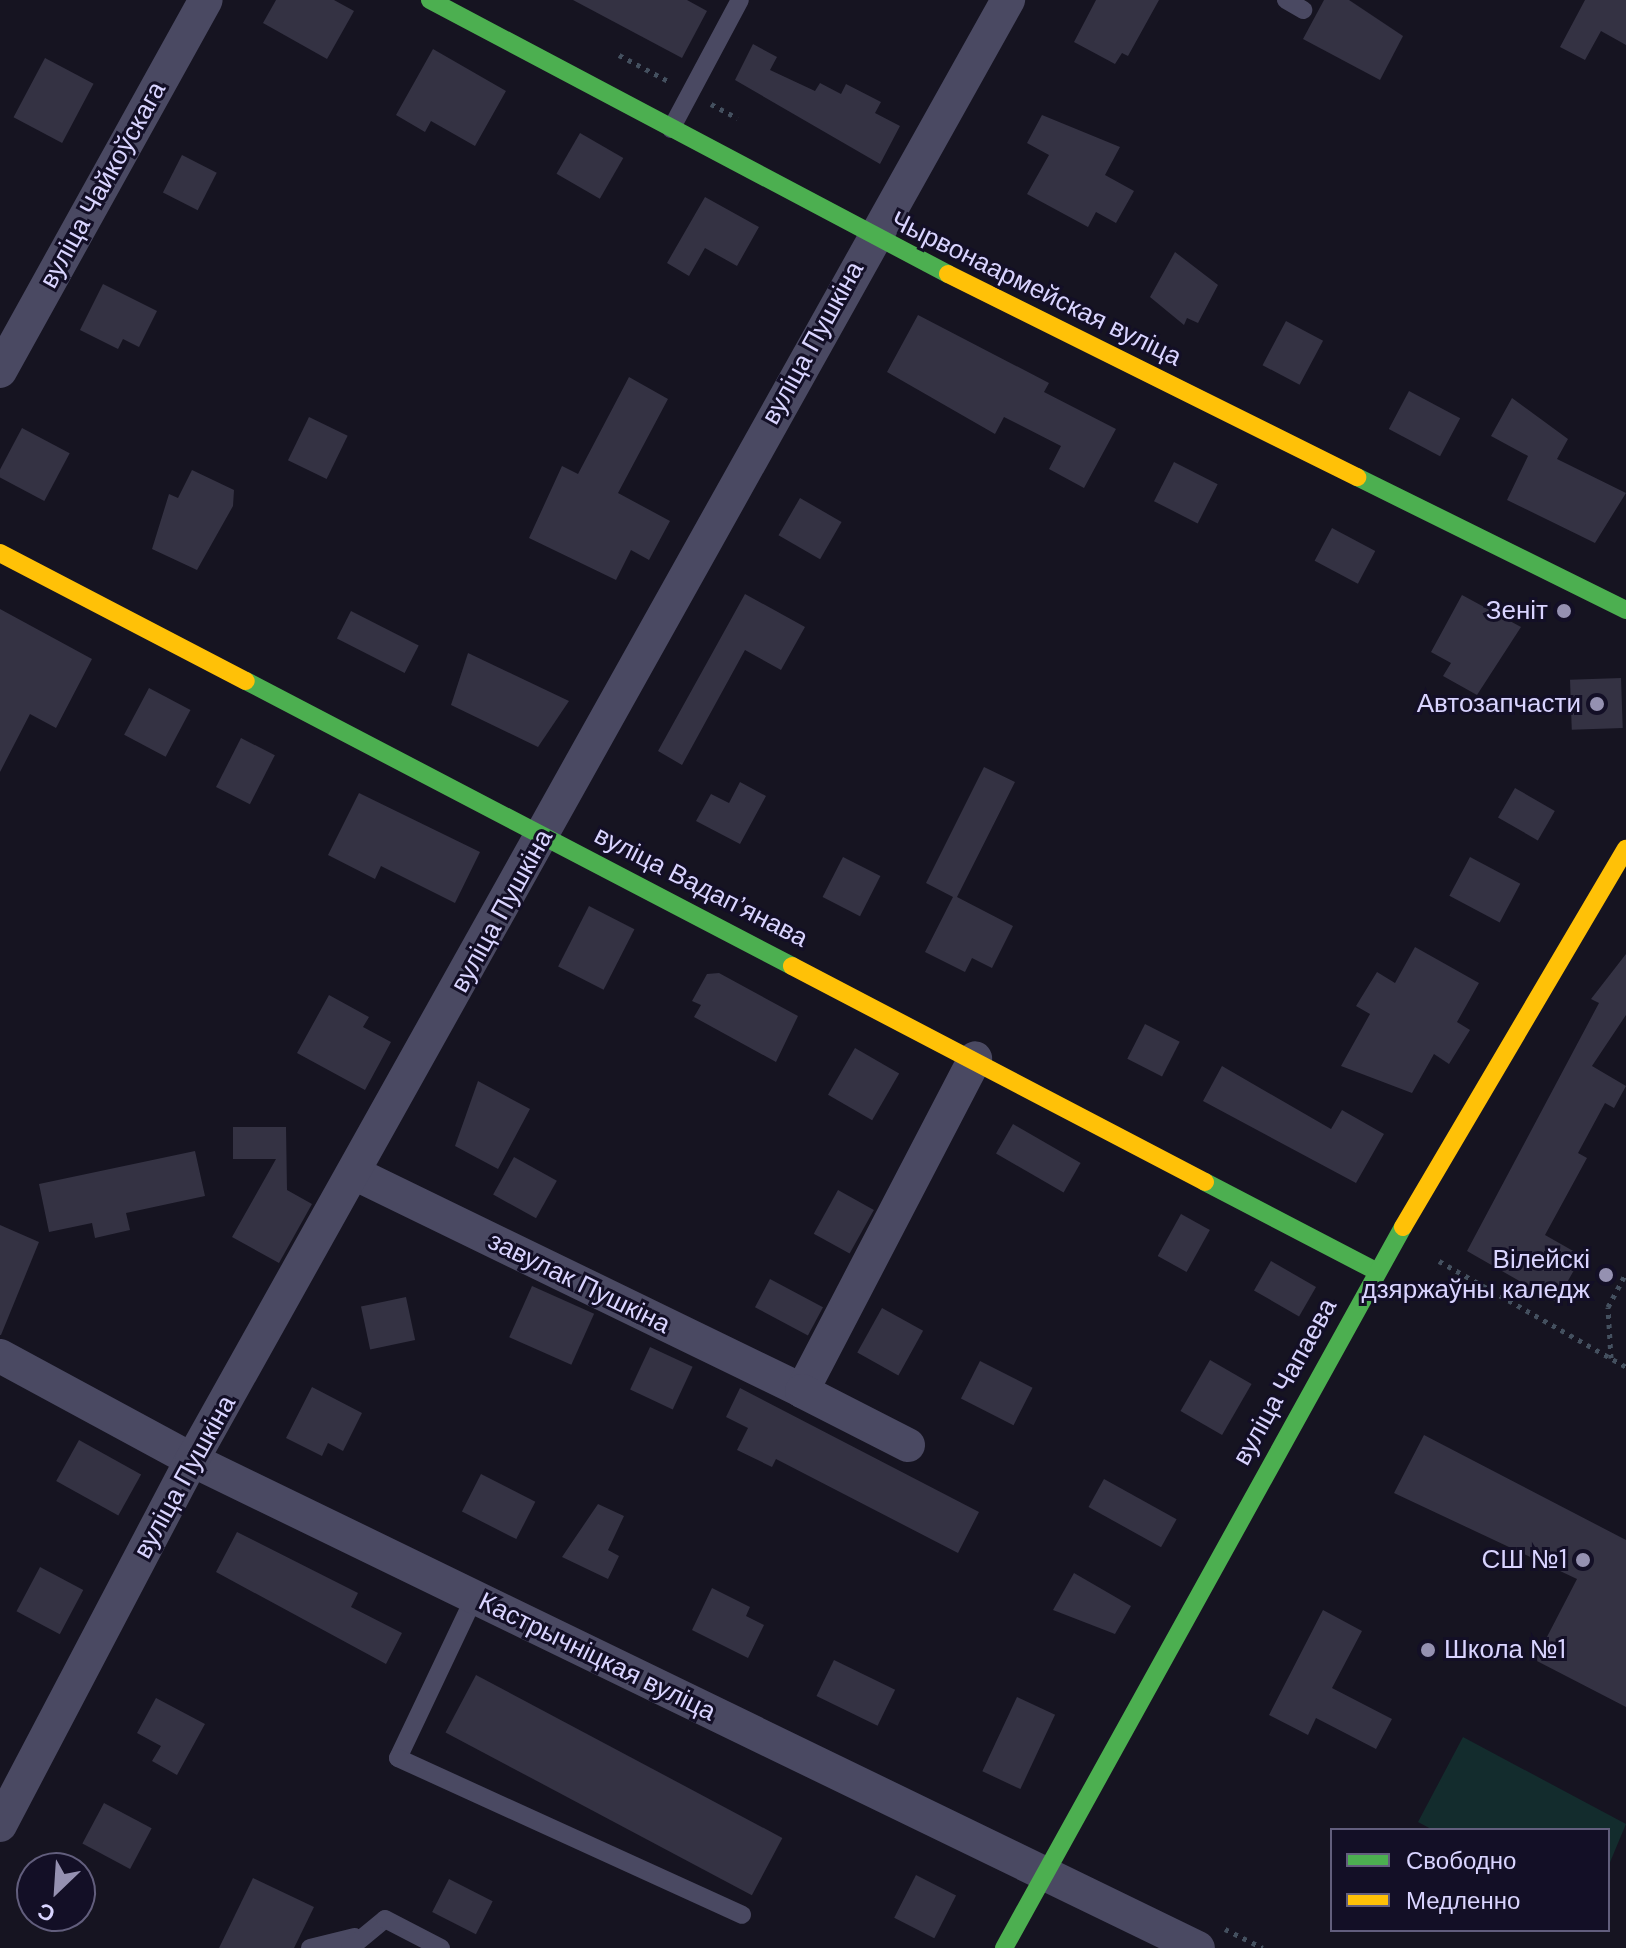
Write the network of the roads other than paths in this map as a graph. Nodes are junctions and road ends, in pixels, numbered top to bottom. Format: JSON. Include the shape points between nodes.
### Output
{"nodes":[{"id":1,"x":206,"y":0,"type":"edge"},
{"id":2,"x":430,"y":0,"type":"edge"},
{"id":3,"x":740,"y":0,"type":"edge"},
{"id":4,"x":1008,"y":0,"type":"edge"},
{"id":5,"x":1286,"y":0,"type":"edge"},
{"id":6,"x":1303,"y":10,"type":"dead end"},
{"id":7,"x":671,"y":129,"type":"junction"},
{"id":8,"x":871,"y":236,"type":"junction"},
{"id":9,"x":0,"y":371,"type":"edge"},
{"id":10,"x":0,"y":553,"type":"edge"},
{"id":11,"x":1626,"y":610,"type":"edge"},
{"id":12,"x":544,"y":835,"type":"junction"},
{"id":13,"x":1626,"y":849,"type":"edge"},
{"id":14,"x":975,"y":1058,"type":"junction"},
{"id":15,"x":356,"y":1174,"type":"junction"},
{"id":16,"x":1376,"y":1271,"type":"junction"},
{"id":17,"x":0,"y":1356,"type":"edge"},
{"id":18,"x":802,"y":1391,"type":"junction"},
{"id":19,"x":908,"y":1445,"type":"dead end"},
{"id":20,"x":192,"y":1460,"type":"junction"},
{"id":21,"x":474,"y":1598,"type":"junction"},
{"id":22,"x":0,"y":1825,"type":"edge"},
{"id":23,"x":1045,"y":1874,"type":"junction"},
{"id":24,"x":742,"y":1915,"type":"dead end"},
{"id":25,"x":353,"y":1942,"type":"edge"},
{"id":26,"x":310,"y":1948,"type":"edge"},
{"id":27,"x":441,"y":1948,"type":"edge"},
{"id":28,"x":1004,"y":1948,"type":"edge"},
{"id":29,"x":1198,"y":1948,"type":"edge"}],
"edges":[{"from":1,"to":9,"type":"street","name":"вуліца Чайкоўскага"},
{"from":2,"to":7,"type":"main road","name":"Чырвонаармейская вуліца"},
{"from":3,"to":7,"type":"lane"},
{"from":4,"to":8,"type":"street","name":"вуліца Пушкіна"},
{"from":5,"to":6,"type":"lane"},
{"from":7,"to":8,"type":"main road","name":"Чырвонаармейская вуліца"},
{"from":8,"to":11,"type":"main road","name":"Чырвонаармейская вуліца"},
{"from":8,"to":12,"type":"street","name":"вуліца Пушкіна"},
{"from":10,"to":12,"type":"main road","name":"вуліца Вадапʼянава"},
{"from":12,"to":14,"type":"main road","name":"вуліца Вадапʼянава"},
{"from":12,"to":15,"type":"street","name":"вуліца Пушкіна"},
{"from":13,"to":16,"type":"main road","name":"вуліца Чапаева"},
{"from":14,"to":16,"type":"main road","name":"вуліца Вадапʼянава"},
{"from":14,"to":18,"type":"street"},
{"from":15,"to":18,"type":"street","name":"завулак Пушкіна"},
{"from":15,"to":20,"type":"street","name":"вуліца Пушкіна"},
{"from":16,"to":23,"type":"main road","name":"вуліца Чапаева"},
{"from":17,"to":20,"type":"street","name":"Кастрычніцкая вуліца"},
{"from":18,"to":19,"type":"street","name":"завулак Пушкіна"},
{"from":20,"to":21,"type":"street","name":"Кастрычніцкая вуліца"},
{"from":20,"to":22,"type":"street","name":"вуліца Пушкіна"},
{"from":21,"to":23,"type":"street","name":"Кастрычніцкая вуліца"},
{"from":21,"to":24,"type":"lane","via":[[398,1758]]},
{"from":23,"to":28,"type":"main road","name":"вуліца Чапаева"},
{"from":23,"to":29,"type":"street","name":"Кастрычніцкая вуліца"},
{"from":25,"to":26,"type":"lane"},
{"from":25,"to":27,"type":"lane","via":[[385,1919]]}]}
